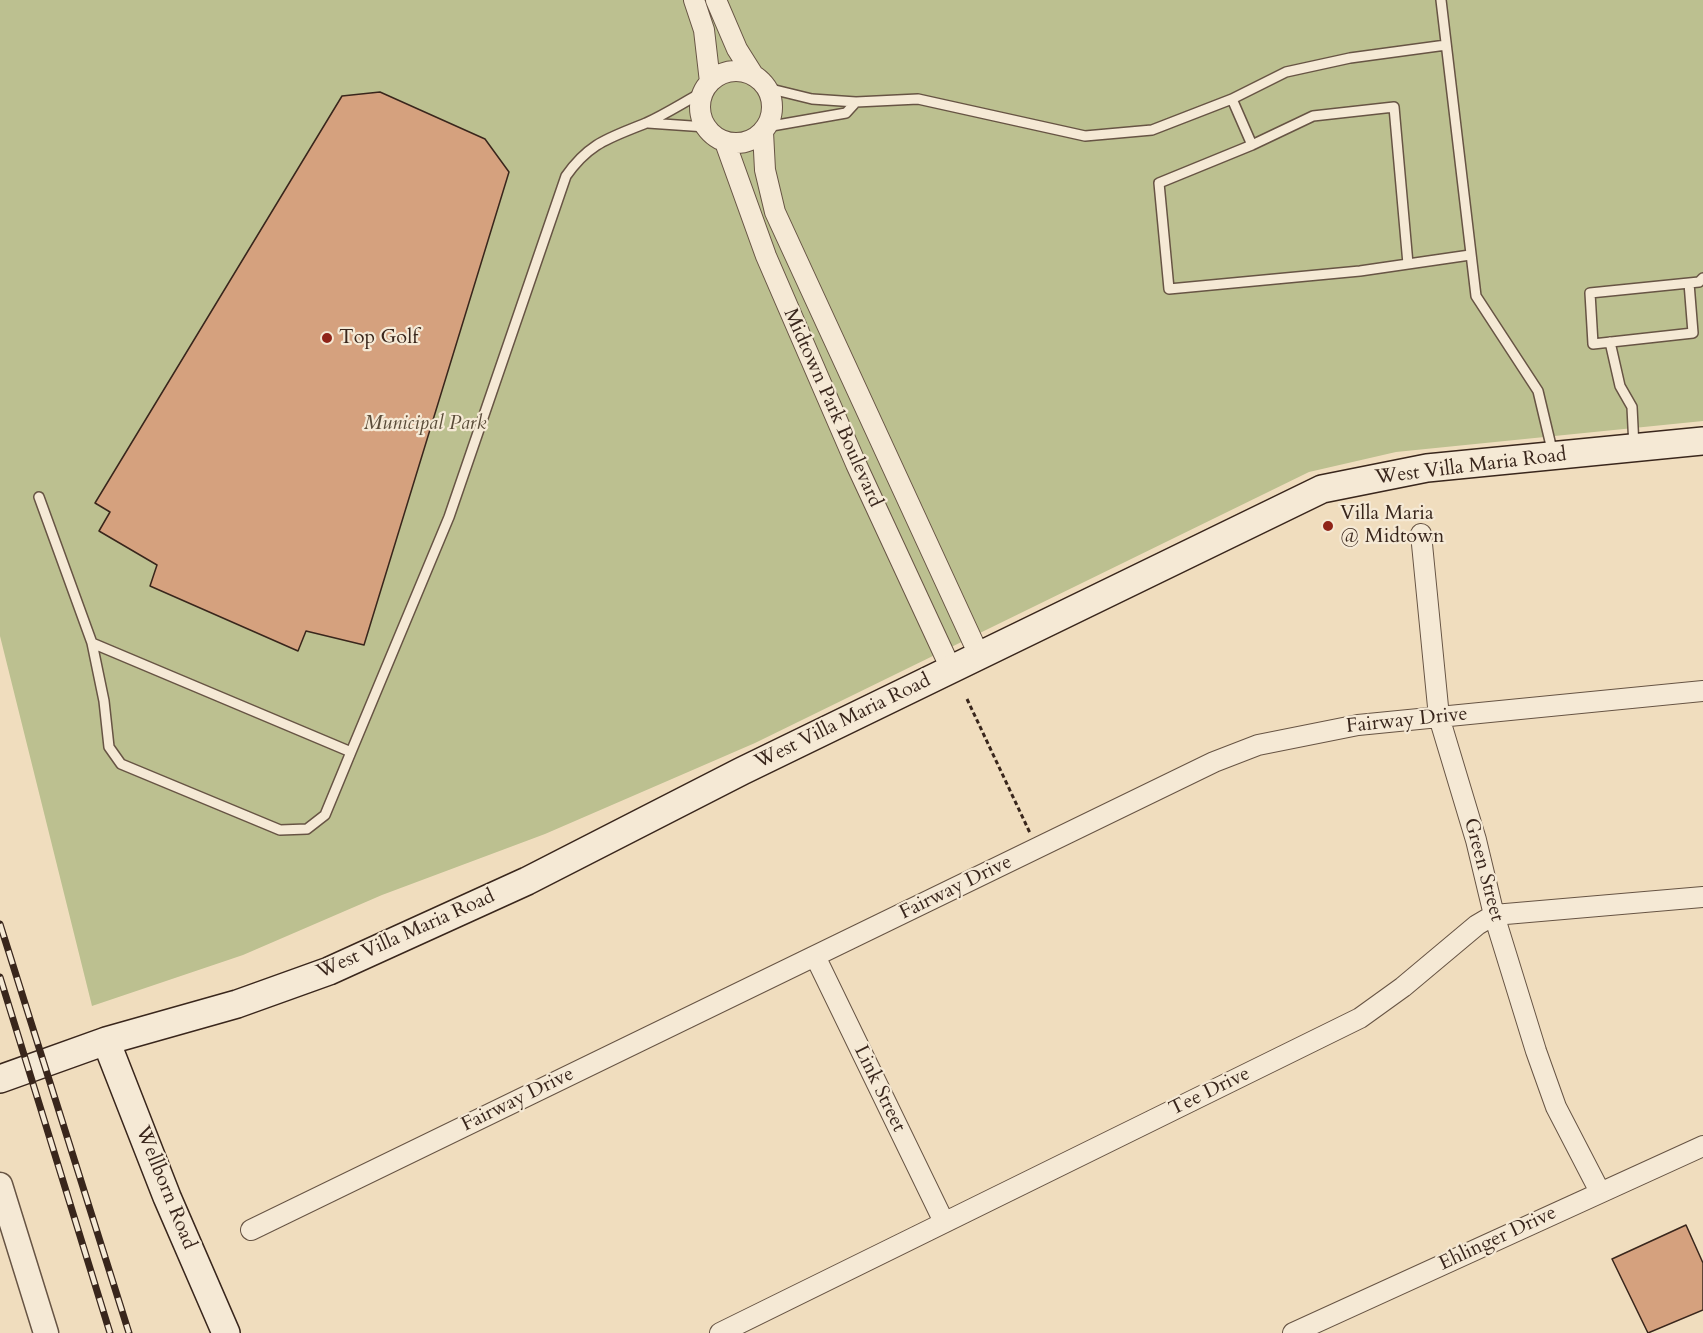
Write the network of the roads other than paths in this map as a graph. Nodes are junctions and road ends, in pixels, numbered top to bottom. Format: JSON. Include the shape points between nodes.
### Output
{"nodes":[{"id":1,"x":694,"y":0,"type":"edge"},
{"id":2,"x":717,"y":0,"type":"edge"},
{"id":3,"x":1441,"y":0,"type":"edge"},
{"id":4,"x":1446,"y":45,"type":"junction"},
{"id":5,"x":760,"y":82,"type":"junction"},
{"id":6,"x":707,"y":87,"type":"junction"},
{"id":7,"x":1232,"y":99,"type":"junction"},
{"id":8,"x":856,"y":102,"type":"junction"},
{"id":9,"x":646,"y":123,"type":"junction"},
{"id":10,"x":706,"y":127,"type":"junction"},
{"id":11,"x":765,"y":129,"type":"junction"},
{"id":12,"x":725,"y":141,"type":"junction"},
{"id":13,"x":1252,"y":145,"type":"junction"},
{"id":14,"x":1470,"y":255,"type":"junction"},
{"id":15,"x":1408,"y":264,"type":"junction"},
{"id":16,"x":1703,"y":278,"type":"edge"},
{"id":17,"x":1689,"y":283,"type":"junction"},
{"id":18,"x":1610,"y":342,"type":"junction"},
{"id":19,"x":1703,"y":441,"type":"edge"},
{"id":20,"x":1635,"y":449,"type":"junction"},
{"id":21,"x":1554,"y":457,"type":"junction"},
{"id":22,"x":39,"y":497,"type":"dead end"},
{"id":23,"x":1421,"y":534,"type":"dead end"},
{"id":24,"x":92,"y":643,"type":"junction"},
{"id":25,"x":979,"y":655,"type":"junction"},
{"id":26,"x":951,"y":669,"type":"junction"},
{"id":27,"x":1703,"y":691,"type":"edge"},
{"id":28,"x":1439,"y":717,"type":"junction"},
{"id":29,"x":351,"y":752,"type":"junction"},
{"id":30,"x":1703,"y":897,"type":"edge"},
{"id":31,"x":1494,"y":915,"type":"junction"},
{"id":32,"x":815,"y":956,"type":"junction"},
{"id":33,"x":106,"y":1041,"type":"junction"},
{"id":34,"x":0,"y":1079,"type":"edge"},
{"id":35,"x":1703,"y":1146,"type":"edge"},
{"id":36,"x":0,"y":1185,"type":"edge"},
{"id":37,"x":1600,"y":1192,"type":"junction"},
{"id":38,"x":944,"y":1222,"type":"junction"},
{"id":39,"x":251,"y":1230,"type":"dead end"},
{"id":40,"x":46,"y":1333,"type":"edge"},
{"id":41,"x":226,"y":1333,"type":"edge"},
{"id":42,"x":720,"y":1333,"type":"edge"},
{"id":43,"x":1293,"y":1333,"type":"edge"}],
"edges":[{"from":1,"to":6,"type":"street","via":[[705,38]]},
{"from":2,"to":5,"type":"street","via":[[737,49]]},
{"from":3,"to":4,"type":"lane"},
{"from":4,"to":7,"type":"lane","via":[[1350,58],[1286,72]]},
{"from":4,"to":14,"type":"lane"},
{"from":5,"to":6,"type":"street","via":[[731,72],[720,75]]},
{"from":5,"to":8,"type":"lane","via":[[812,99]]},
{"from":5,"to":11,"type":"street","via":[[772,108]]},
{"from":6,"to":9,"type":"lane"},
{"from":6,"to":10,"type":"street","via":[[701,116]]},
{"from":7,"to":8,"type":"lane","via":[[1152,130],[1085,136],[918,99]]},
{"from":7,"to":13,"type":"lane"},
{"from":8,"to":11,"type":"lane","via":[[846,113]]},
{"from":9,"to":10,"type":"lane"},
{"from":9,"to":29,"type":"lane","via":[[593,146],[566,176],[449,517]]},
{"from":10,"to":12,"type":"street"},
{"from":11,"to":12,"type":"street","via":[[745,142]]},
{"from":11,"to":25,"type":"street","name":"Midtown Park Boulevard","via":[[765,170],[775,212]]},
{"from":12,"to":26,"type":"street","name":"Midtown Park Boulevard","via":[[770,266]]},
{"from":13,"to":15,"type":"lane","via":[[1313,116],[1394,107]]},
{"from":13,"to":15,"type":"lane","via":[[1159,183],[1169,289]]},
{"from":14,"to":15,"type":"lane"},
{"from":14,"to":21,"type":"lane","via":[[1476,296],[1538,392]]},
{"from":16,"to":17,"type":"lane"},
{"from":17,"to":18,"type":"lane","via":[[1693,333]]},
{"from":17,"to":18,"type":"lane","via":[[1590,293],[1593,344]]},
{"from":18,"to":20,"type":"lane","via":[[1620,386],[1632,407]]},
{"from":19,"to":20,"type":"main road","name":"West Villa Maria Road"},
{"from":20,"to":21,"type":"main road","name":"West Villa Maria Road"},
{"from":21,"to":25,"type":"main road","name":"West Villa Maria Road","via":[[1426,468],[1322,489]]},
{"from":22,"to":24,"type":"lane"},
{"from":23,"to":28,"type":"street","name":"Green Street"},
{"from":24,"to":29,"type":"lane"},
{"from":24,"to":29,"type":"lane","via":[[109,747],[121,764],[280,830],[307,829],[325,815]]},
{"from":25,"to":26,"type":"main road","name":"West Villa Maria Road"},
{"from":26,"to":33,"type":"main road","name":"West Villa Maria Road","via":[[526,881],[329,971],[237,1004]]},
{"from":27,"to":28,"type":"street","name":"Fairway Drive"},
{"from":28,"to":31,"type":"street","name":"Green Street"},
{"from":28,"to":32,"type":"street","name":"Fairway Drive","via":[[1358,725],[1258,745],[1214,762]]},
{"from":30,"to":31,"type":"street","name":"Tee Drive"},
{"from":31,"to":37,"type":"street","name":"Green Street","via":[[1556,1107]]},
{"from":31,"to":38,"type":"street","name":"Tee Drive","via":[[1360,1018]]},
{"from":32,"to":38,"type":"street","name":"Link Street"},
{"from":32,"to":39,"type":"street","name":"Fairway Drive"},
{"from":33,"to":34,"type":"main road","name":"West Villa Maria Road"},
{"from":33,"to":41,"type":"main road","name":"Wellborn Road"},
{"from":35,"to":37,"type":"street","name":"Ehlinger Drive"},
{"from":36,"to":40,"type":"street"},
{"from":37,"to":43,"type":"street","name":"Ehlinger Drive"},
{"from":38,"to":42,"type":"street","name":"Tee Drive"}]}
